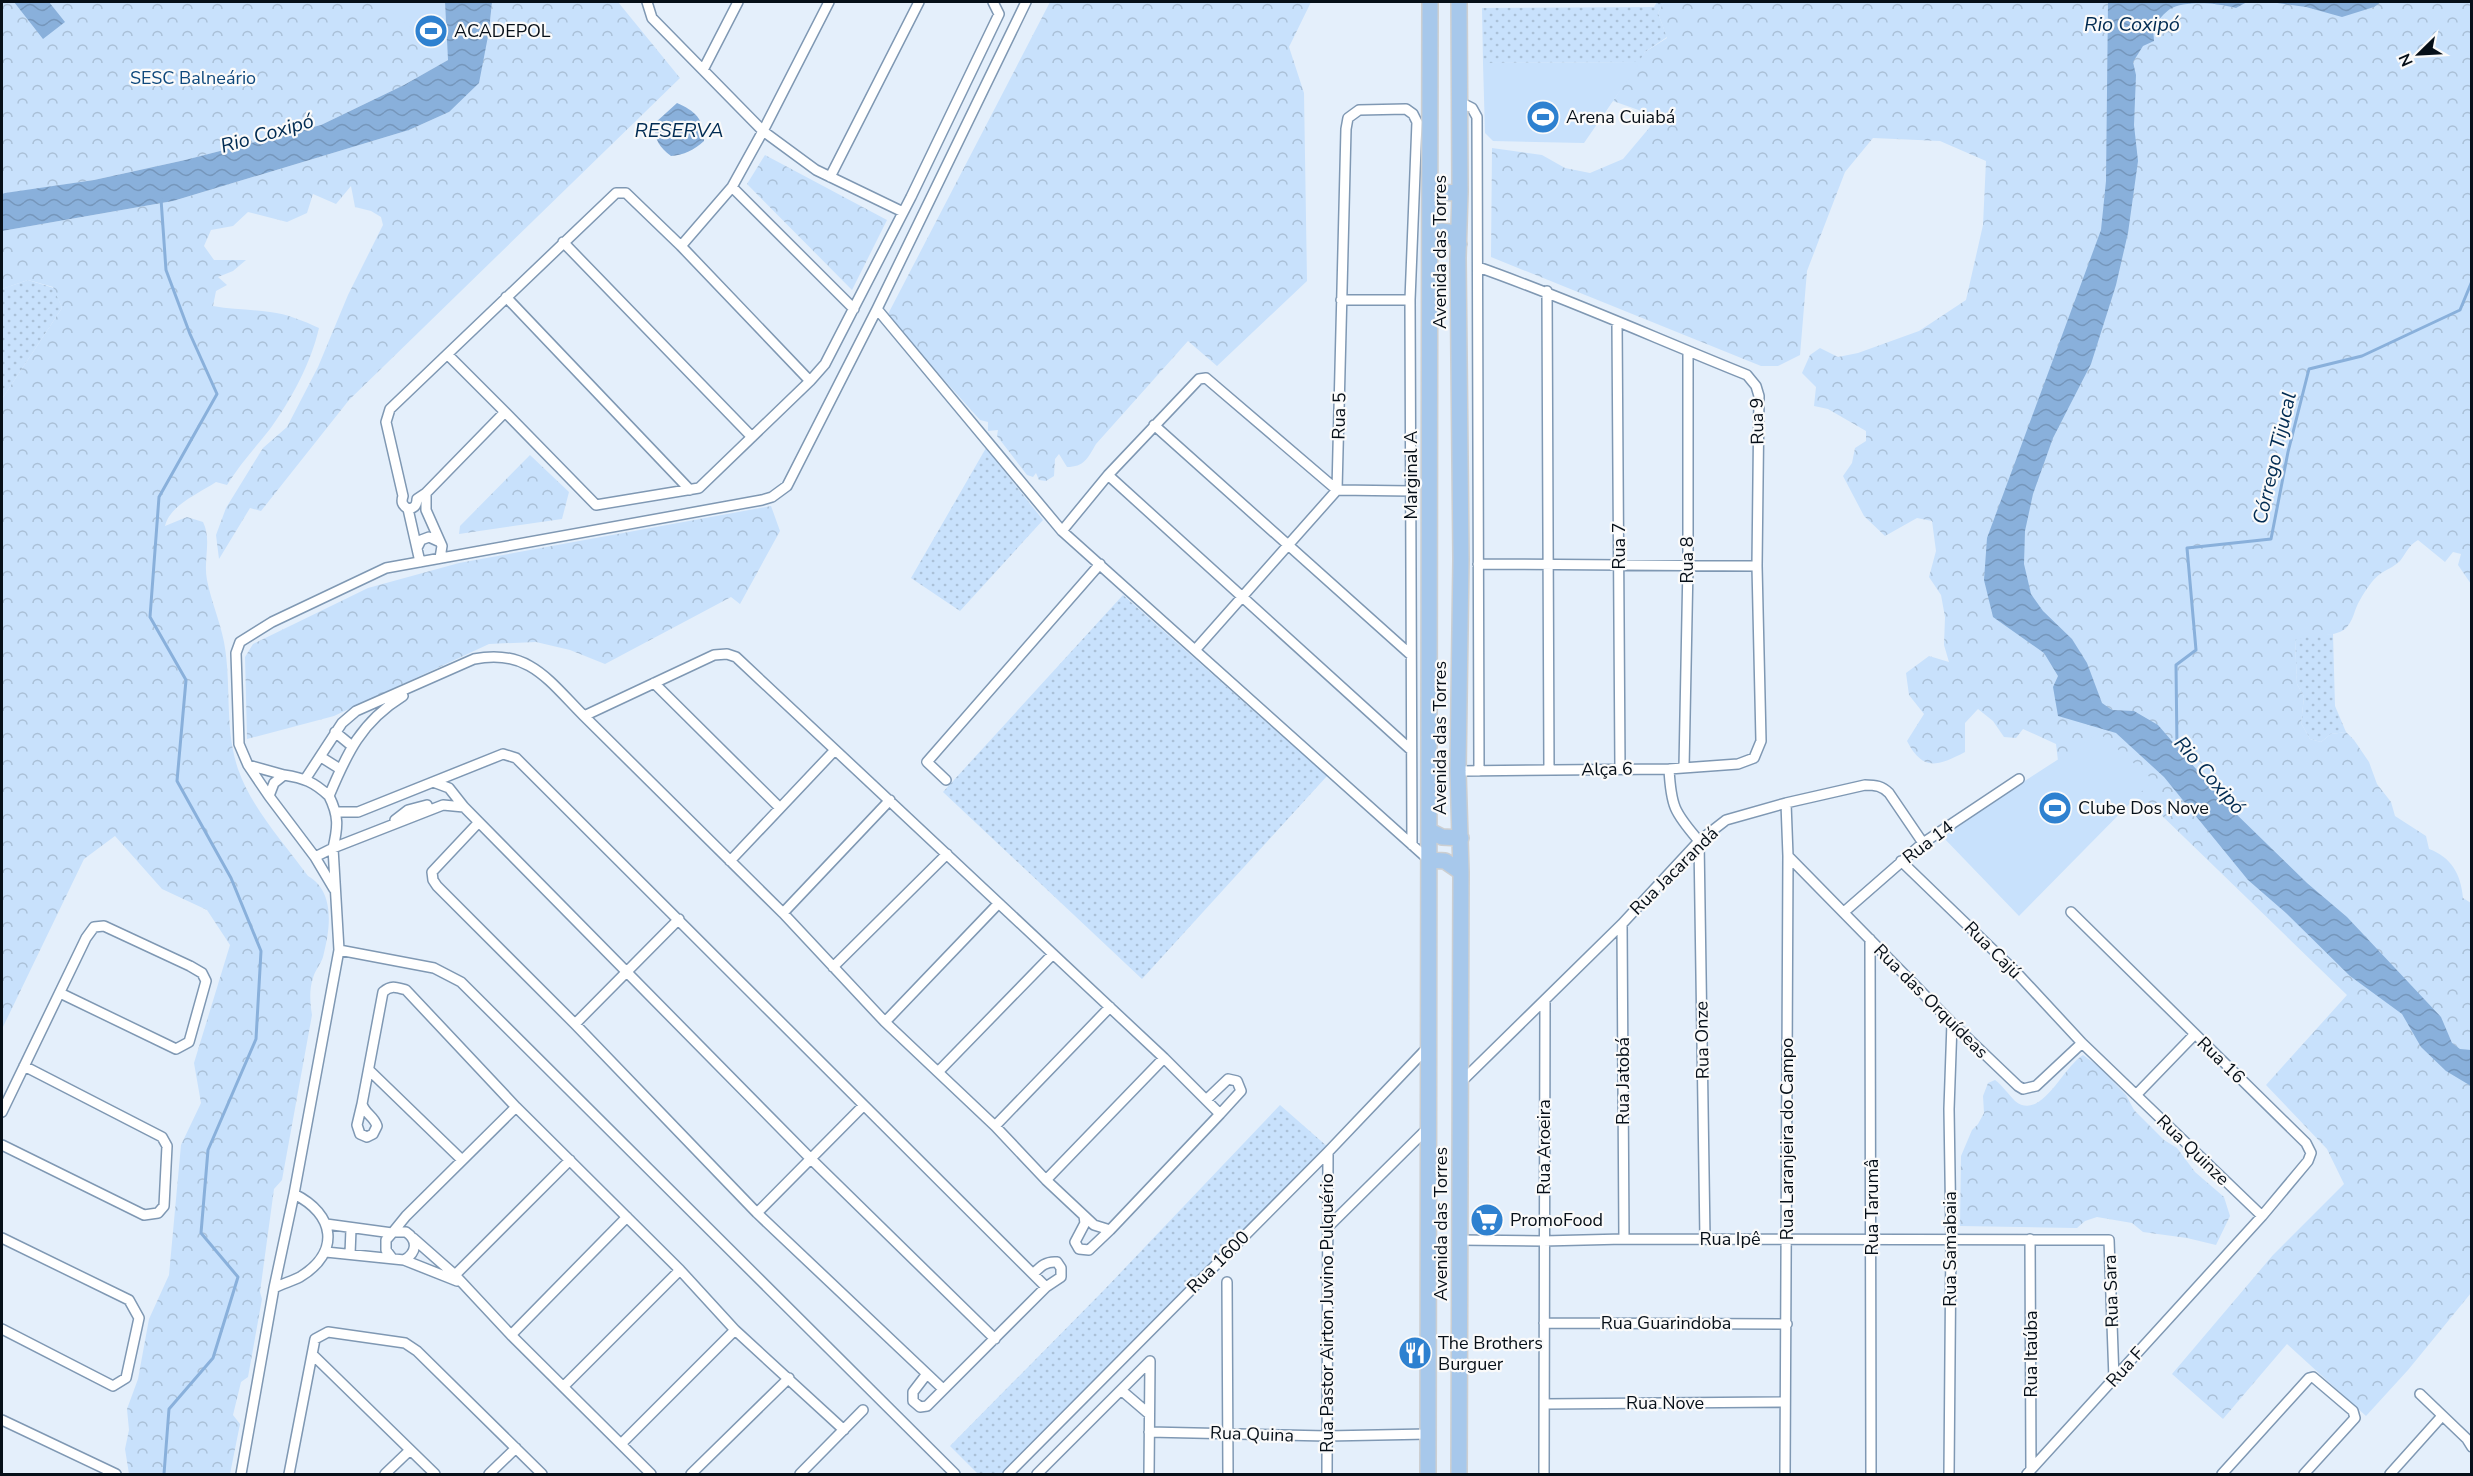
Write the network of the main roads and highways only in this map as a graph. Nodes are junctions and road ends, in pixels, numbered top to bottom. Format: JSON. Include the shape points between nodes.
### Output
{"nodes":[{"id":1,"x":1430,"y":2,"type":"edge"},
{"id":2,"x":1459,"y":2,"type":"edge"},
{"id":3,"x":1430,"y":187,"type":"junction"},
{"id":4,"x":1460,"y":192,"type":"junction"},
{"id":5,"x":1430,"y":234,"type":"junction"},
{"id":6,"x":1459,"y":244,"type":"junction"},
{"id":7,"x":1430,"y":831,"type":"junction"},
{"id":8,"x":1461,"y":838,"type":"junction"},
{"id":9,"x":1430,"y":860,"type":"junction"},
{"id":10,"x":1461,"y":872,"type":"junction"},
{"id":11,"x":1428,"y":1474,"type":"edge"},
{"id":12,"x":1459,"y":1474,"type":"edge"}],
"edges":[{"from":1,"to":3,"type":"main road","name":"Avenida das Torres"},
{"from":2,"to":4,"type":"main road","name":"Avenida das Torres"},
{"from":3,"to":4,"type":"main road","via":[[1450,194]]},
{"from":3,"to":5,"type":"main road","name":"Avenida das Torres"},
{"from":4,"to":6,"type":"main road","name":"Avenida das Torres"},
{"from":5,"to":6,"type":"main road","via":[[1449,232]]},
{"from":5,"to":7,"type":"main road","name":"Avenida das Torres"},
{"from":6,"to":8,"type":"main road","name":"Avenida das Torres"},
{"from":7,"to":8,"type":"main road","via":[[1442,837]]},
{"from":7,"to":9,"type":"main road","name":"Avenida das Torres"},
{"from":8,"to":10,"type":"main road","name":"Avenida das Torres"},
{"from":9,"to":10,"type":"main road","via":[[1445,861]]},
{"from":9,"to":11,"type":"main road","name":"Avenida das Torres"},
{"from":10,"to":12,"type":"main road","name":"Avenida das Torres"}]}
